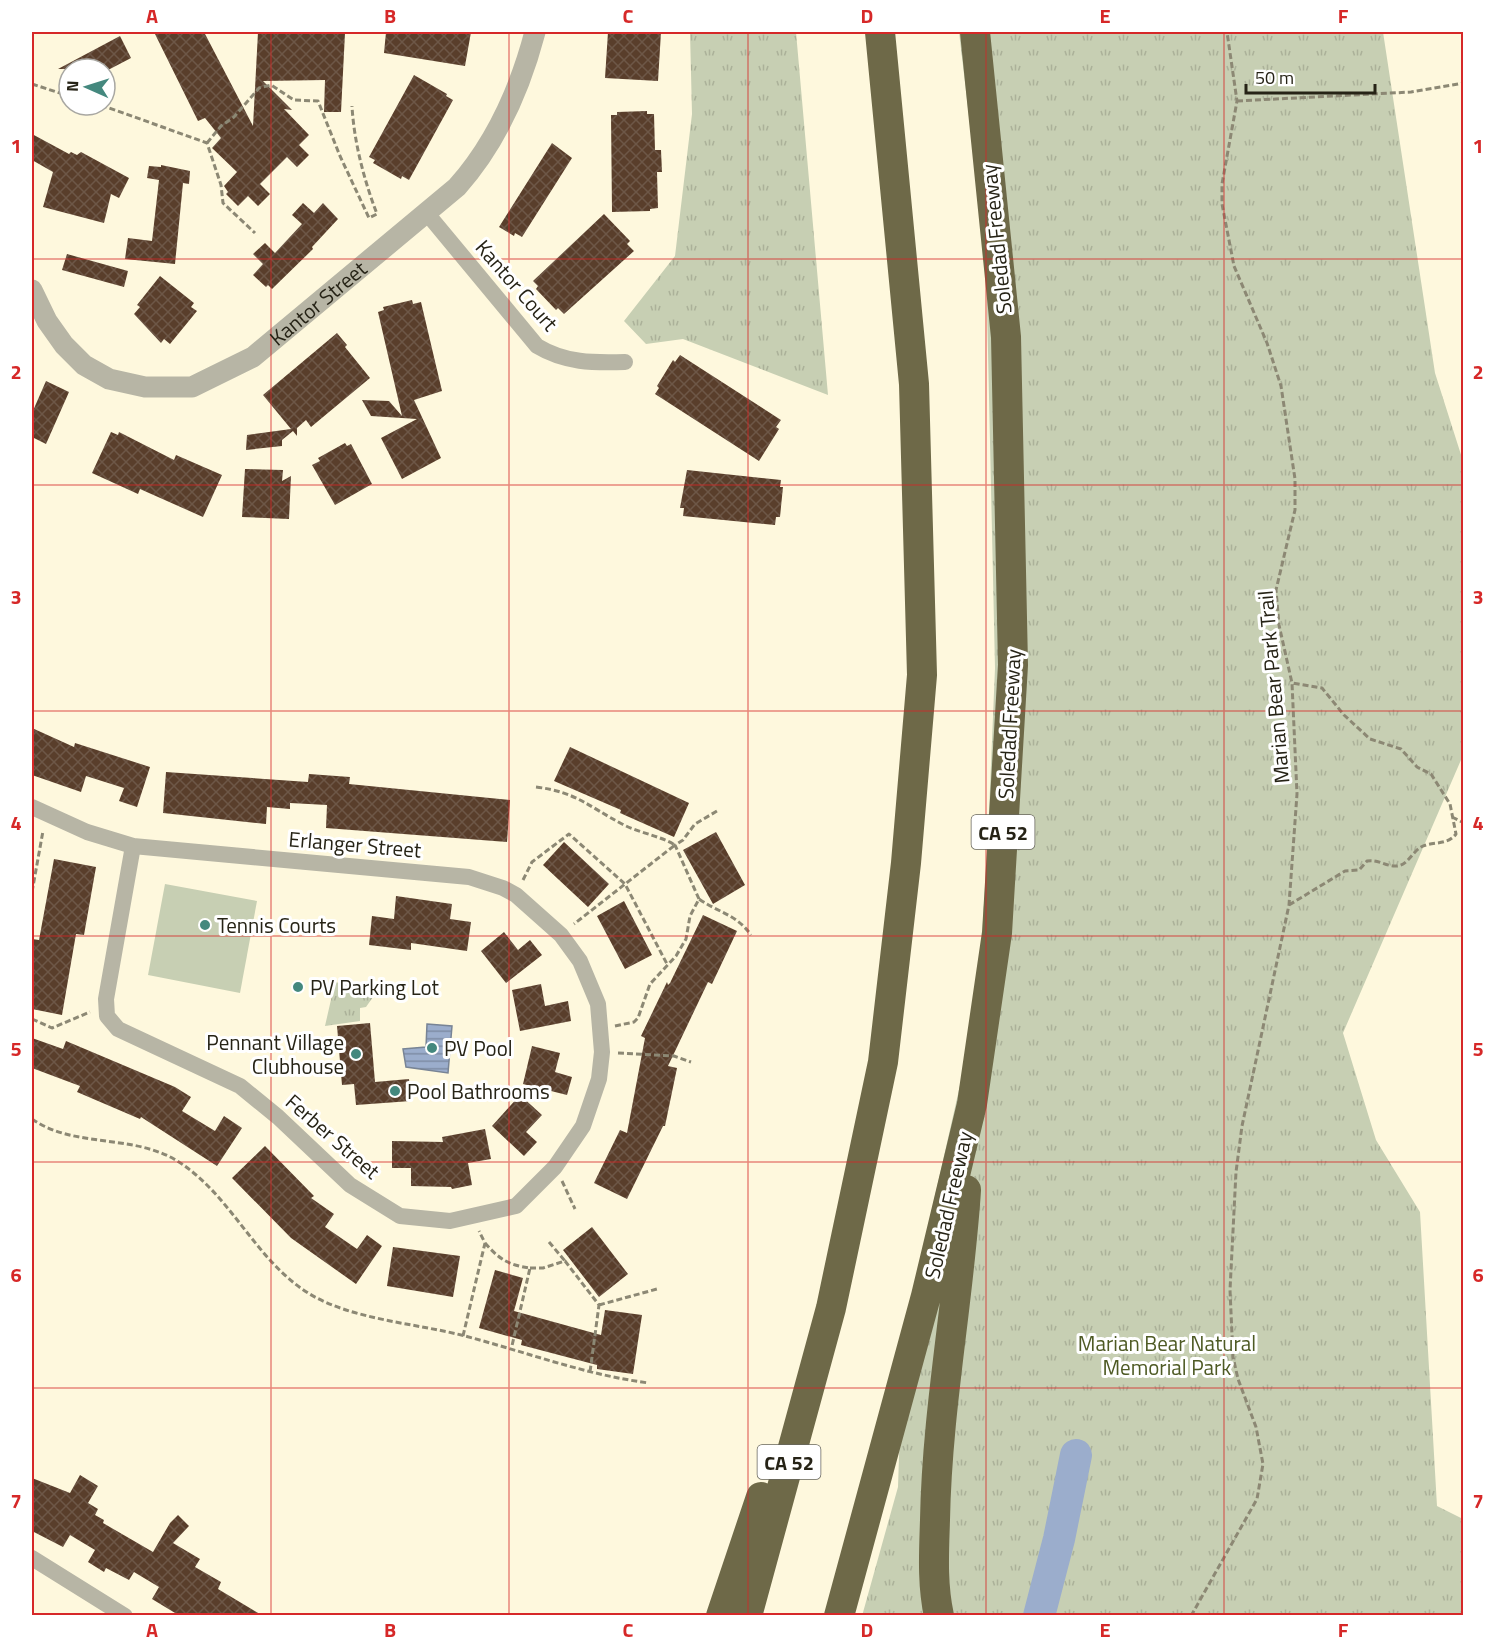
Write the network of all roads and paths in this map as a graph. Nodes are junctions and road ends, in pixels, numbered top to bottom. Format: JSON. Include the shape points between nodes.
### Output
{"nodes":[{"id":1,"x":535,"y":32,"type":"edge"},
{"id":2,"x":880,"y":32,"type":"edge"},
{"id":3,"x":975,"y":32,"type":"edge"},
{"id":4,"x":1227,"y":32,"type":"edge"},
{"id":5,"x":1464,"y":83,"type":"edge"},
{"id":6,"x":32,"y":84,"type":"edge"},
{"id":7,"x":57,"y":92,"type":"edge"},
{"id":8,"x":1237,"y":100,"type":"junction"},
{"id":9,"x":352,"y":106,"type":"dead end"},
{"id":10,"x":117,"y":111,"type":"edge"},
{"id":11,"x":207,"y":143,"type":"junction"},
{"id":12,"x":425,"y":211,"type":"junction"},
{"id":13,"x":255,"y":233,"type":"dead end"},
{"id":14,"x":32,"y":290,"type":"edge"},
{"id":15,"x":626,"y":362,"type":"dead end"},
{"id":16,"x":1292,"y":683,"type":"junction"},
{"id":17,"x":536,"y":787,"type":"dead end"},
{"id":18,"x":39,"y":811,"type":"edge"},
{"id":19,"x":717,"y":811,"type":"dead end"},
{"id":20,"x":1452,"y":817,"type":"junction"},
{"id":21,"x":1464,"y":822,"type":"edge"},
{"id":22,"x":675,"y":845,"type":"junction"},
{"id":23,"x":133,"y":846,"type":"junction"},
{"id":24,"x":625,"y":884,"type":"junction"},
{"id":25,"x":32,"y":892,"type":"edge"},
{"id":26,"x":516,"y":895,"type":"junction"},
{"id":27,"x":699,"y":898,"type":"junction"},
{"id":28,"x":1289,"y":905,"type":"junction"},
{"id":29,"x":561,"y":935,"type":"junction"},
{"id":30,"x":751,"y":935,"type":"dead end"},
{"id":31,"x":667,"y":964,"type":"junction"},
{"id":32,"x":106,"y":1005,"type":"junction"},
{"id":33,"x":32,"y":1019,"type":"edge"},
{"id":34,"x":601,"y":1027,"type":"junction"},
{"id":35,"x":602,"y":1052,"type":"junction"},
{"id":36,"x":691,"y":1062,"type":"dead end"},
{"id":37,"x":972,"y":1104,"type":"junction"},
{"id":38,"x":32,"y":1119,"type":"edge"},
{"id":39,"x":555,"y":1167,"type":"junction"},
{"id":40,"x":575,"y":1209,"type":"dead end"},
{"id":41,"x":474,"y":1215,"type":"junction"},
{"id":42,"x":549,"y":1242,"type":"dead end"},
{"id":43,"x":485,"y":1243,"type":"junction"},
{"id":44,"x":566,"y":1261,"type":"junction"},
{"id":45,"x":530,"y":1268,"type":"junction"},
{"id":46,"x":657,"y":1288,"type":"dead end"},
{"id":47,"x":599,"y":1305,"type":"junction"},
{"id":48,"x":831,"y":1308,"type":"junction"},
{"id":49,"x":463,"y":1336,"type":"junction"},
{"id":50,"x":511,"y":1350,"type":"junction"},
{"id":51,"x":590,"y":1372,"type":"junction"},
{"id":52,"x":649,"y":1383,"type":"dead end"},
{"id":53,"x":32,"y":1558,"type":"edge"},
{"id":54,"x":936,"y":1604,"type":"edge"},
{"id":55,"x":126,"y":1616,"type":"edge"},
{"id":56,"x":721,"y":1616,"type":"edge"},
{"id":57,"x":747,"y":1616,"type":"edge"},
{"id":58,"x":839,"y":1616,"type":"edge"},
{"id":59,"x":1191,"y":1616,"type":"edge"}],
"edges":[{"from":1,"to":12,"type":"street","name":"Kantor Street","via":[[523,75],[495,135],[457,187]]},
{"from":2,"to":48,"type":"highway","number":"CA 52","via":[[914,384],[922,675],[883,1062]]},
{"from":3,"to":37,"type":"highway","name":"Soledad Freeway","number":"CA 52","via":[[1006,337],[1013,665],[997,933]]},
{"from":4,"to":8,"type":"path","name":"Marian Bear Park Trail"},
{"from":5,"to":8,"type":"path","via":[[1411,93]]},
{"from":6,"to":7,"type":"path"},
{"from":8,"to":16,"type":"path","name":"Marian Bear Park Trail","via":[[1222,204],[1234,266],[1281,386],[1295,479],[1295,510],[1276,590]]},
{"from":9,"to":11,"type":"path","via":[[377,214],[369,218],[318,101],[294,100],[271,85],[259,88]]},
{"from":10,"to":11,"type":"path"},
{"from":11,"to":13,"type":"path","via":[[223,203]]},
{"from":12,"to":14,"type":"street","name":"Kantor Street","via":[[253,357],[192,387],[145,387],[110,378],[84,365],[47,321]]},
{"from":12,"to":15,"type":"street","name":"Kantor Court","via":[[537,346],[554,356],[588,363]]},
{"from":16,"to":20,"type":"path","via":[[1322,688],[1370,739],[1408,754],[1418,767],[1431,774],[1450,804]]},
{"from":16,"to":28,"type":"path","name":"Marian Bear Park Trail","via":[[1297,794]]},
{"from":17,"to":22,"type":"path","via":[[562,790],[623,824]]},
{"from":18,"to":23,"type":"street","name":"Erlanger Street"},
{"from":18,"to":25,"type":"path"},
{"from":19,"to":22,"type":"path","via":[[694,824]]},
{"from":20,"to":21,"type":"path"},
{"from":20,"to":28,"type":"path","via":[[1454,837],[1421,846],[1396,867],[1367,861],[1359,870],[1346,871]]},
{"from":22,"to":24,"type":"path"},
{"from":22,"to":27,"type":"path"},
{"from":23,"to":26,"type":"street","name":"Erlanger Street","via":[[469,877]]},
{"from":23,"to":32,"type":"street"},
{"from":24,"to":26,"type":"path","via":[[570,834],[532,862]]},
{"from":24,"to":29,"type":"path"},
{"from":24,"to":31,"type":"path"},
{"from":26,"to":29,"type":"street","name":"Erlanger Street"},
{"from":27,"to":30,"type":"path","via":[[741,921]]},
{"from":27,"to":31,"type":"path","via":[[690,916],[686,939]]},
{"from":28,"to":59,"type":"path","name":"Marian Bear Park Trail","via":[[1242,1126],[1230,1290],[1233,1357],[1256,1427],[1263,1464],[1257,1499]]},
{"from":29,"to":34,"type":"street","name":"Erlanger Street","via":[[580,961],[598,1004]]},
{"from":31,"to":34,"type":"path","via":[[650,984],[638,1018]]},
{"from":32,"to":33,"type":"path","via":[[52,1028]]},
{"from":32,"to":41,"type":"street","name":"Ferber Street","via":[[107,1016],[118,1029],[240,1086],[350,1185],[400,1216],[450,1221]]},
{"from":34,"to":35,"type":"street","name":"Ferber Street"},
{"from":35,"to":36,"type":"path","via":[[674,1056]]},
{"from":35,"to":39,"type":"street","name":"Ferber Street","via":[[599,1079],[584,1126]]},
{"from":37,"to":54,"type":"highway","via":[[962,1255],[936,1463]]},
{"from":37,"to":58,"type":"highway","name":"Soledad Freeway","number":"CA 52","via":[[926,1296]]},
{"from":38,"to":49,"type":"path","via":[[71,1137],[134,1144],[173,1159],[207,1183],[278,1268],[322,1300]]},
{"from":39,"to":40,"type":"path"},
{"from":39,"to":41,"type":"street","name":"Ferber Street","via":[[516,1206]]},
{"from":41,"to":43,"type":"path"},
{"from":42,"to":44,"type":"path"},
{"from":43,"to":45,"type":"path","via":[[500,1260]]},
{"from":43,"to":49,"type":"path"},
{"from":44,"to":45,"type":"path"},
{"from":44,"to":47,"type":"path"},
{"from":45,"to":50,"type":"path"},
{"from":46,"to":47,"type":"path"},
{"from":47,"to":51,"type":"path"},
{"from":48,"to":56,"type":"highway"},
{"from":48,"to":57,"type":"highway","number":"CA 52"},
{"from":49,"to":50,"type":"path"},
{"from":50,"to":51,"type":"path"},
{"from":51,"to":52,"type":"path"},
{"from":53,"to":55,"type":"street"}]}
